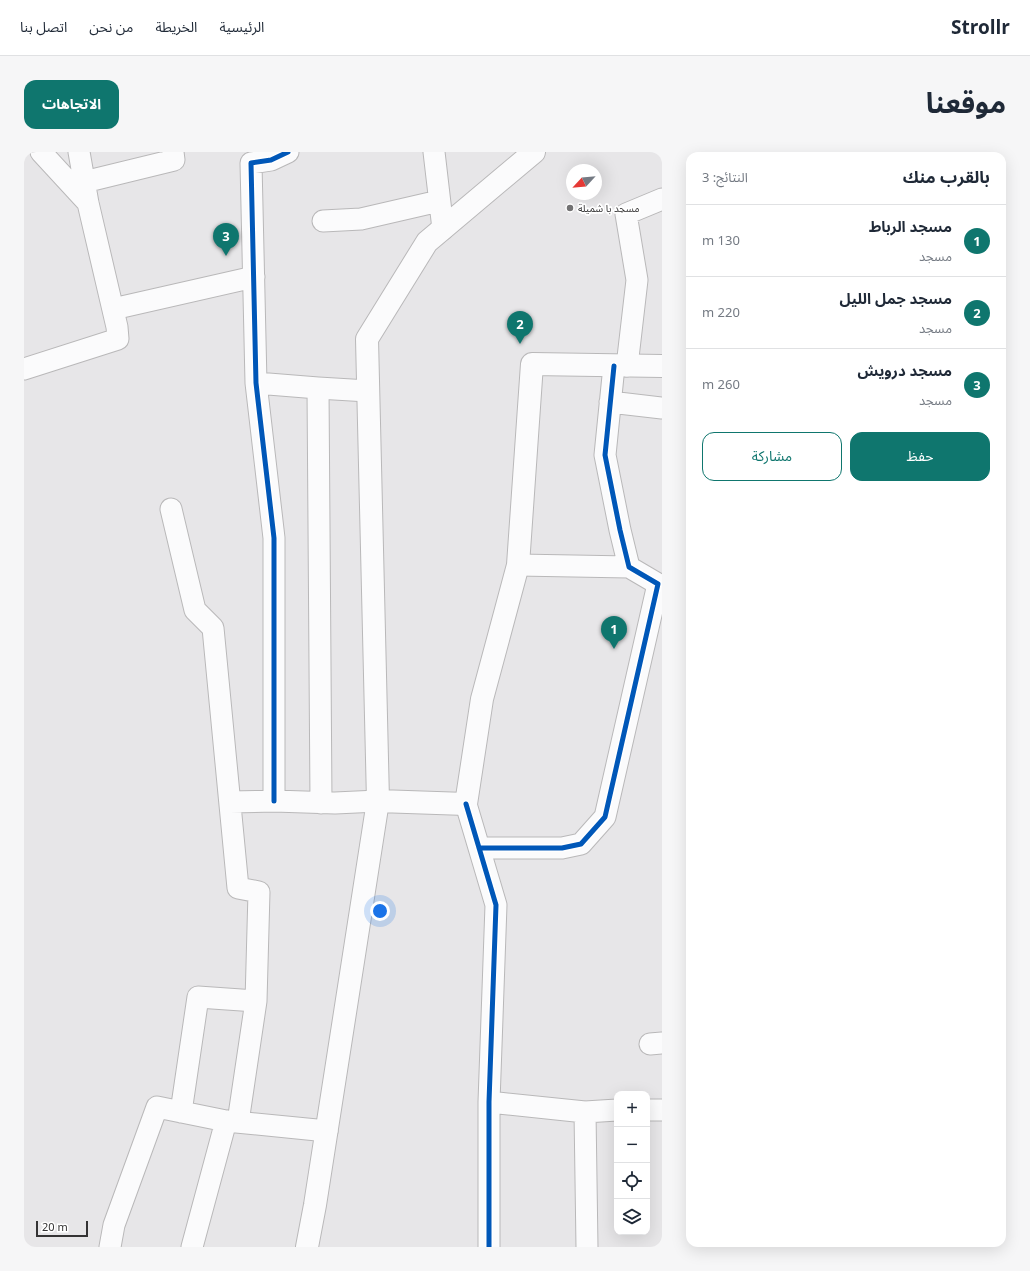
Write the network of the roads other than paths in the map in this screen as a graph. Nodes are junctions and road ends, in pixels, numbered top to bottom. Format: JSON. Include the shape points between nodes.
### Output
{"nodes":[{"id":1,"x":41,"y":152,"type":"edge"},
{"id":2,"x":79,"y":152,"type":"edge"},
{"id":3,"x":173,"y":152,"type":"edge"},
{"id":4,"x":288,"y":152,"type":"edge"},
{"id":5,"x":434,"y":152,"type":"edge"},
{"id":6,"x":534,"y":152,"type":"edge"},
{"id":7,"x":84,"y":182,"type":"junction"},
{"id":8,"x":662,"y":199,"type":"edge"},
{"id":9,"x":440,"y":201,"type":"junction"},
{"id":10,"x":88,"y":202,"type":"junction"},
{"id":11,"x":323,"y":221,"type":"dead end"},
{"id":12,"x":442,"y":229,"type":"junction"},
{"id":13,"x":254,"y":277,"type":"junction"},
{"id":14,"x":113,"y":309,"type":"junction"},
{"id":15,"x":620,"y":366,"type":"junction"},
{"id":16,"x":662,"y":366,"type":"edge"},
{"id":17,"x":24,"y":369,"type":"edge"},
{"id":18,"x":256,"y":383,"type":"junction"},
{"id":19,"x":318,"y":388,"type":"junction"},
{"id":20,"x":368,"y":391,"type":"junction"},
{"id":21,"x":610,"y":402,"type":"junction"},
{"id":22,"x":662,"y":408,"type":"edge"},
{"id":23,"x":171,"y":509,"type":"dead end"},
{"id":24,"x":518,"y":566,"type":"junction"},
{"id":25,"x":629,"y":567,"type":"junction"},
{"id":26,"x":660,"y":580,"type":"edge"},
{"id":27,"x":274,"y":801,"type":"junction"},
{"id":28,"x":378,"y":801,"type":"junction"},
{"id":29,"x":230,"y":802,"type":"junction"},
{"id":30,"x":321,"y":803,"type":"junction"},
{"id":31,"x":466,"y":804,"type":"junction"},
{"id":32,"x":479,"y":848,"type":"junction"},
{"id":33,"x":256,"y":1001,"type":"junction"},
{"id":34,"x":489,"y":1102,"type":"junction"},
{"id":35,"x":614,"y":1110,"type":"edge"},
{"id":36,"x":650,"y":1110,"type":"edge"},
{"id":37,"x":662,"y":1110,"type":"edge"},
{"id":38,"x":181,"y":1112,"type":"junction"},
{"id":39,"x":584,"y":1112,"type":"junction"},
{"id":40,"x":232,"y":1121,"type":"junction"},
{"id":41,"x":327,"y":1131,"type":"junction"},
{"id":42,"x":110,"y":1247,"type":"edge"},
{"id":43,"x":192,"y":1247,"type":"edge"},
{"id":44,"x":306,"y":1247,"type":"edge"},
{"id":45,"x":489,"y":1247,"type":"edge"},
{"id":46,"x":587,"y":1247,"type":"edge"}],
"edges":[{"from":1,"to":10,"type":"street"},
{"from":2,"to":7,"type":"street"},
{"from":3,"to":7,"type":"street","via":[[174,160]]},
{"from":4,"to":13,"type":"street","via":[[271,160],[251,162]]},
{"from":5,"to":9,"type":"street"},
{"from":6,"to":12,"type":"main road"},
{"from":7,"to":10,"type":"street"},
{"from":8,"to":15,"type":"street","via":[[626,214],[637,280]]},
{"from":9,"to":11,"type":"street","via":[[361,219]]},
{"from":9,"to":12,"type":"street"},
{"from":10,"to":14,"type":"street"},
{"from":12,"to":20,"type":"main road","via":[[427,242],[367,339]]},
{"from":13,"to":14,"type":"street"},
{"from":13,"to":18,"type":"street"},
{"from":14,"to":17,"type":"street","via":[[118,339]]},
{"from":15,"to":16,"type":"main road"},
{"from":15,"to":21,"type":"street"},
{"from":15,"to":24,"type":"main road","via":[[532,364]]},
{"from":18,"to":19,"type":"street"},
{"from":18,"to":27,"type":"street","via":[[274,538]]},
{"from":19,"to":20,"type":"street"},
{"from":19,"to":30,"type":"street"},
{"from":20,"to":28,"type":"main road"},
{"from":21,"to":22,"type":"street"},
{"from":21,"to":25,"type":"street","via":[[605,455]]},
{"from":23,"to":29,"type":"street","via":[[195,610],[214,628]]},
{"from":24,"to":25,"type":"street"},
{"from":24,"to":31,"type":"main road","via":[[482,699]]},
{"from":25,"to":26,"type":"street"},
{"from":26,"to":32,"type":"street","via":[[605,817],[581,844],[562,848]]},
{"from":27,"to":29,"type":"street"},
{"from":27,"to":30,"type":"street"},
{"from":28,"to":30,"type":"street"},
{"from":28,"to":31,"type":"main road"},
{"from":28,"to":41,"type":"main road"},
{"from":29,"to":33,"type":"street","via":[[238,888],[259,892]]},
{"from":31,"to":32,"type":"street"},
{"from":32,"to":34,"type":"street","via":[[496,905]]},
{"from":33,"to":38,"type":"street","via":[[198,997]]},
{"from":33,"to":40,"type":"street"},
{"from":34,"to":39,"type":"street"},
{"from":34,"to":45,"type":"street"},
{"from":35,"to":39,"type":"street"},
{"from":36,"to":37,"type":"street"},
{"from":38,"to":40,"type":"street"},
{"from":38,"to":42,"type":"street","via":[[157,1107],[114,1225]]},
{"from":39,"to":46,"type":"street"},
{"from":40,"to":41,"type":"street"},
{"from":40,"to":43,"type":"street"},
{"from":41,"to":44,"type":"main road"}]}
